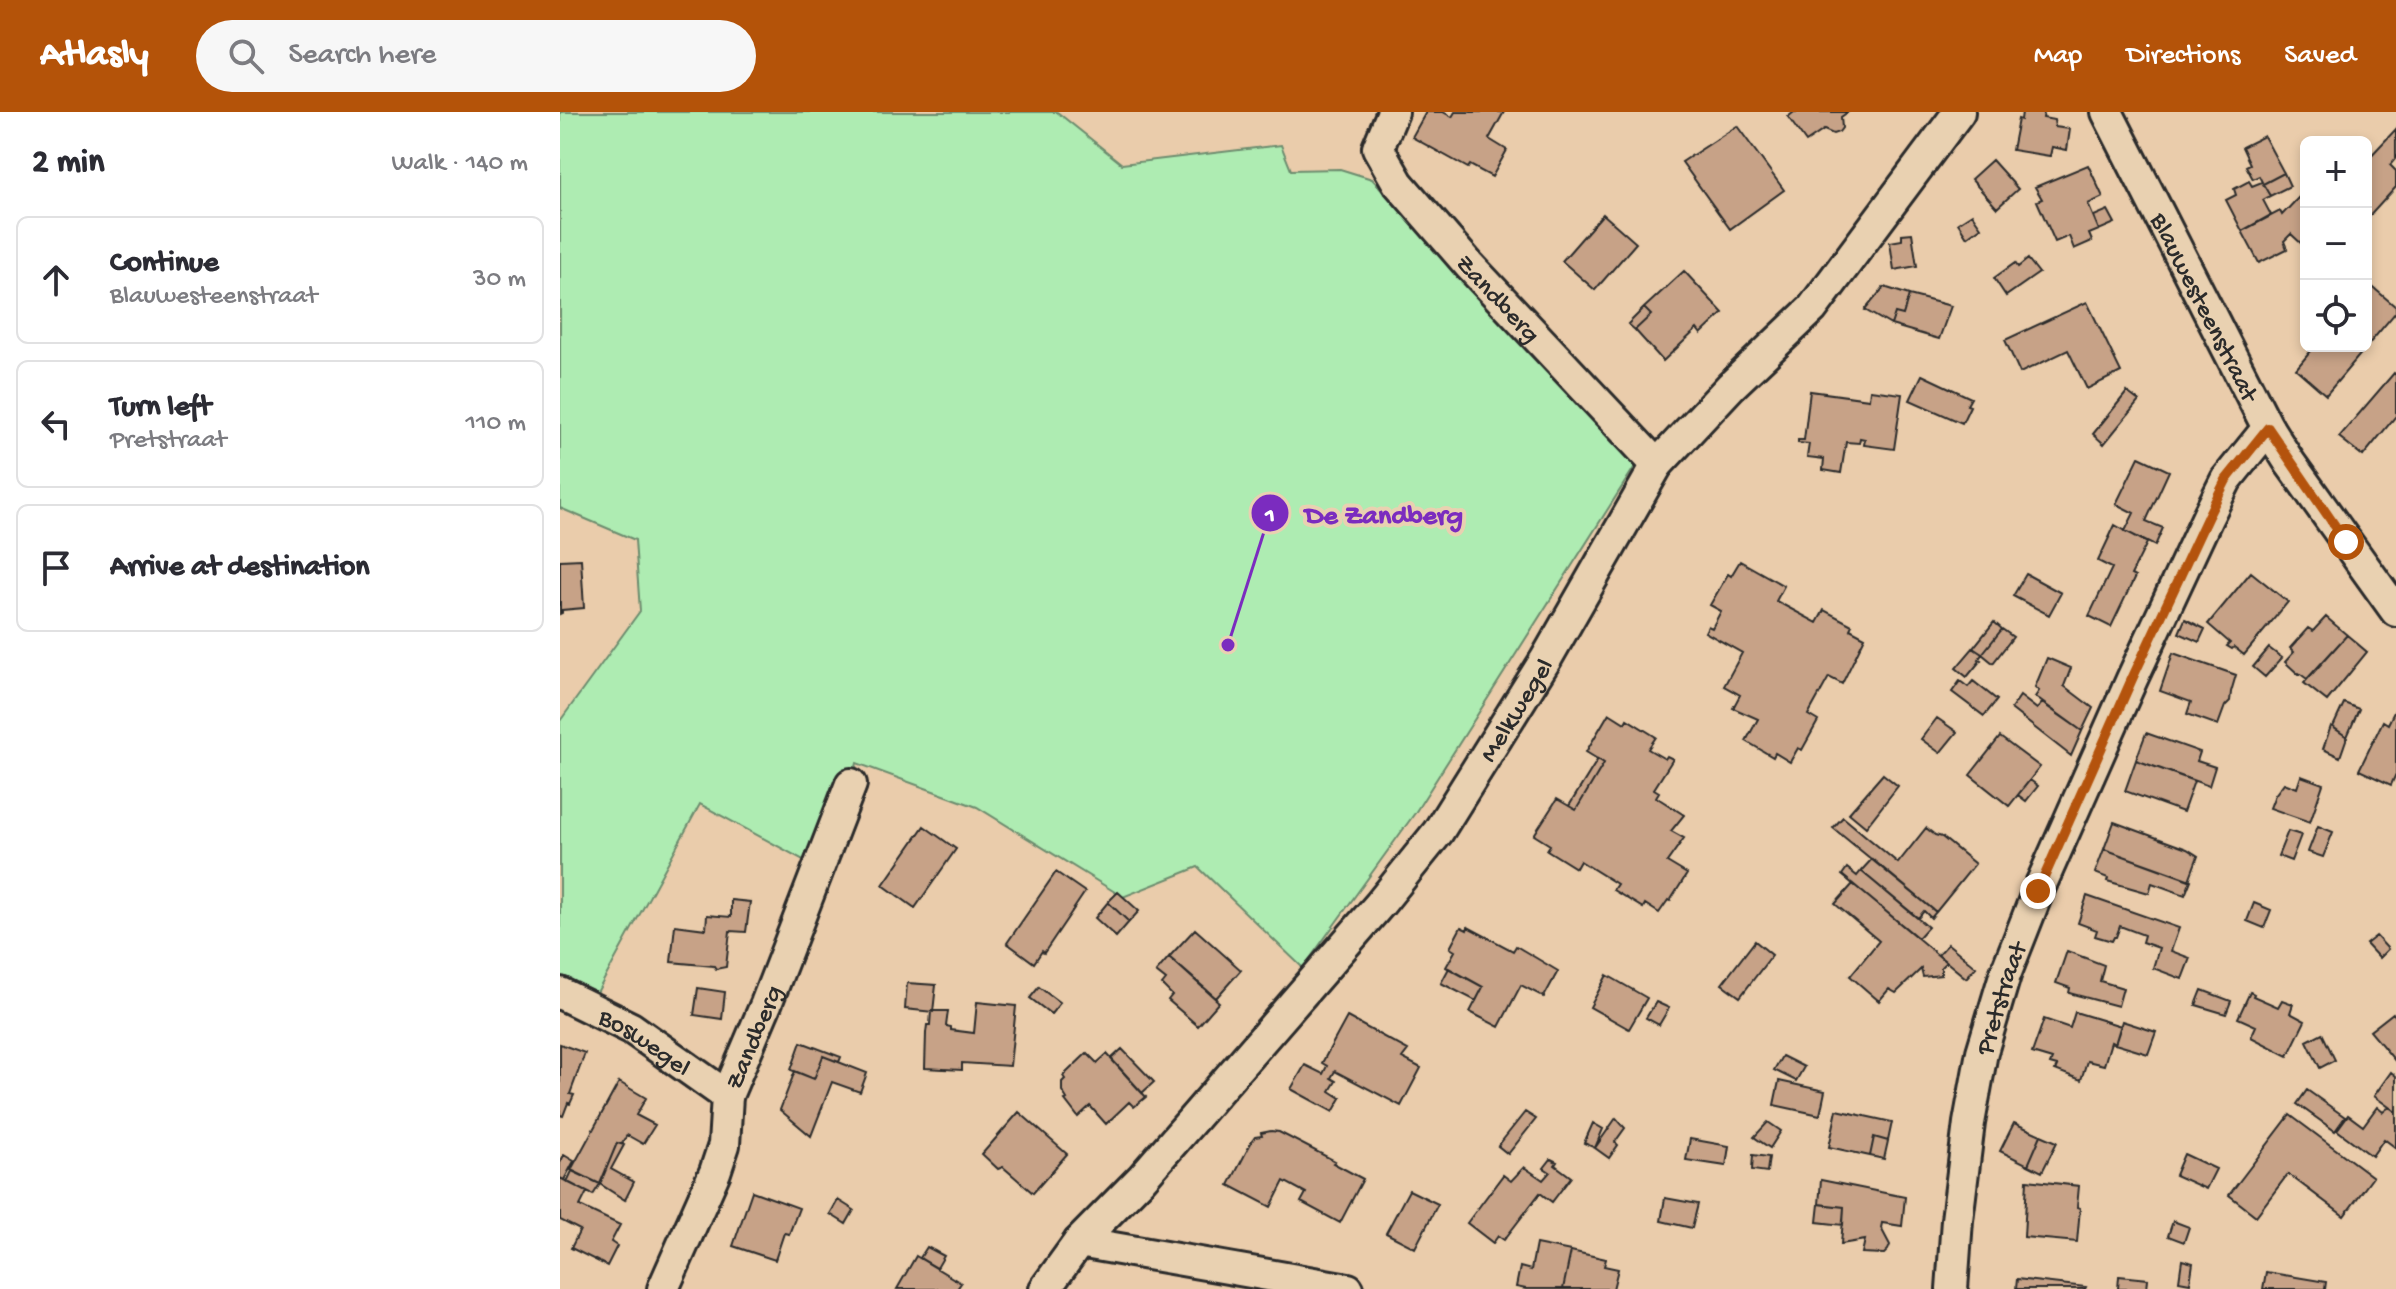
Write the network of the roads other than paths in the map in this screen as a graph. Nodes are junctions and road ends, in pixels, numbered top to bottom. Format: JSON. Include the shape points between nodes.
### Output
{"nodes":[{"id":1,"x":1393,"y":112,"type":"edge"},
{"id":2,"x":1959,"y":112,"type":"edge"},
{"id":3,"x":2107,"y":112,"type":"edge"},
{"id":4,"x":2268,"y":428,"type":"junction"},
{"id":5,"x":1657,"y":465,"type":"junction"},
{"id":6,"x":2396,"y":611,"type":"edge"},
{"id":7,"x":851,"y":784,"type":"dead end"},
{"id":8,"x":560,"y":993,"type":"edge"},
{"id":9,"x":727,"y":1096,"type":"junction"},
{"id":10,"x":1079,"y":1242,"type":"junction"},
{"id":11,"x":663,"y":1289,"type":"edge"},
{"id":12,"x":1045,"y":1289,"type":"edge"},
{"id":13,"x":1348,"y":1289,"type":"edge"},
{"id":14,"x":1952,"y":1289,"type":"edge"}],
"edges":[{"from":1,"to":5,"type":"street","name":"Zandberg","via":[[1378,148],[1398,183]]},
{"from":2,"to":5,"type":"street","name":"Melkwegel","via":[[1812,309]]},
{"from":3,"to":4,"type":"street","name":"Blauwesteenstraat"},
{"from":4,"to":6,"type":"street","name":"Blauwesteenstraat"},
{"from":4,"to":14,"type":"street","name":"Pretstraat","via":[[2226,480],[2208,516],[2005,975],[1975,1083]]},
{"from":5,"to":10,"type":"street","name":"Melkwegel","via":[[1438,832],[1141,1179]]},
{"from":7,"to":9,"type":"street","name":"Zandberg"},
{"from":8,"to":9,"type":"street","name":"Boswegel","via":[[631,1028]]},
{"from":9,"to":11,"type":"street","name":"Zandberg","via":[[724,1145]]},
{"from":10,"to":12,"type":"street","name":"Melkwegel"},
{"from":10,"to":13,"type":"street"}]}
